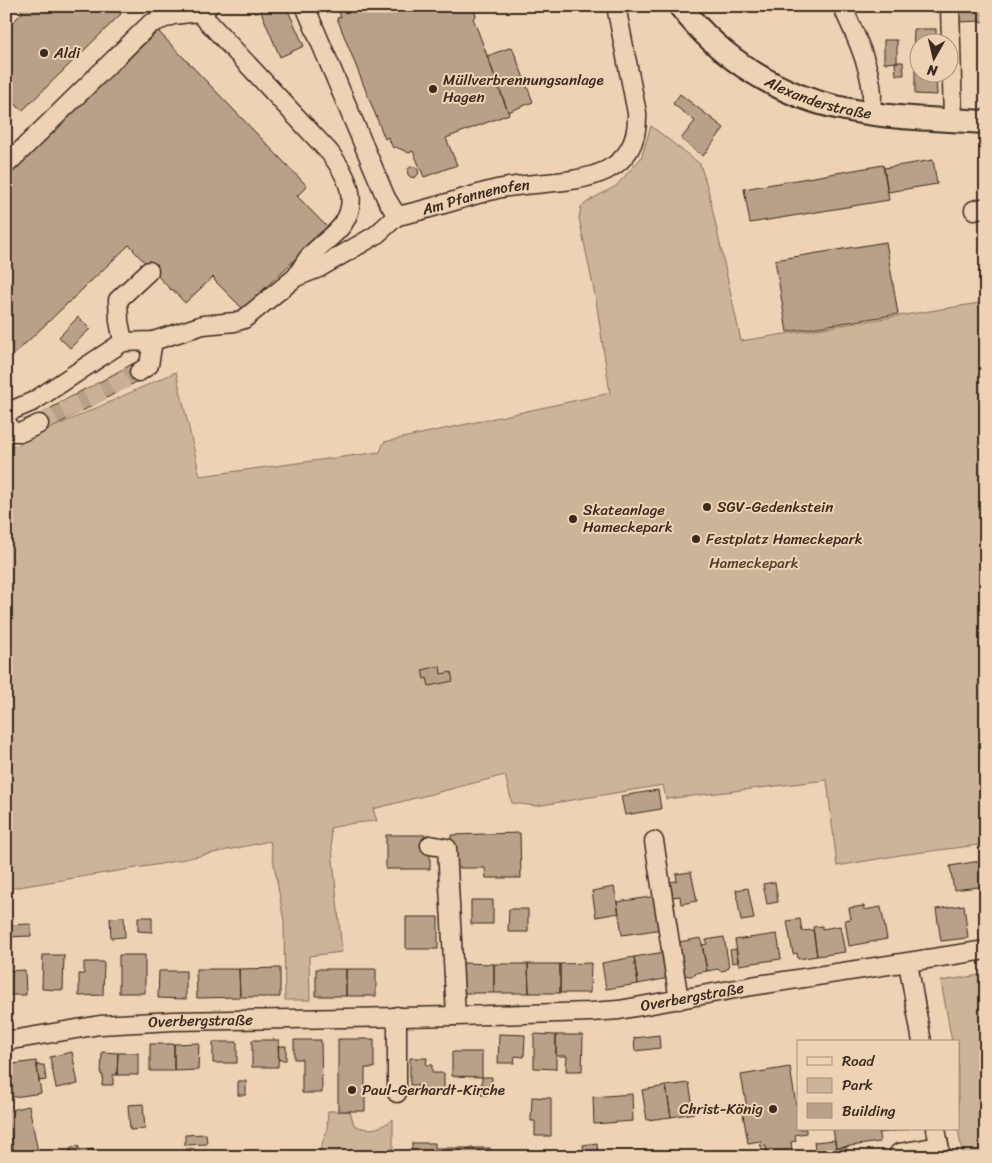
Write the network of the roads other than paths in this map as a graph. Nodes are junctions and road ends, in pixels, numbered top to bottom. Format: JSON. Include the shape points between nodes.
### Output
{"nodes":[{"id":1,"x":305,"y":6,"type":"edge"},
{"id":2,"x":616,"y":6,"type":"edge"},
{"id":3,"x":680,"y":6,"type":"edge"},
{"id":4,"x":842,"y":6,"type":"edge"},
{"id":5,"x":950,"y":6,"type":"edge"},
{"id":6,"x":204,"y":9,"type":"edge"},
{"id":7,"x":871,"y":113,"type":"junction"},
{"id":8,"x":953,"y":120,"type":"junction"},
{"id":9,"x":986,"y":122,"type":"edge"},
{"id":10,"x":6,"y":165,"type":"edge"},
{"id":11,"x":398,"y":216,"type":"junction"},
{"id":12,"x":148,"y":271,"type":"dead end"},
{"id":13,"x":296,"y":277,"type":"junction"},
{"id":14,"x":153,"y":341,"type":"junction"},
{"id":15,"x":123,"y":342,"type":"junction"},
{"id":16,"x":139,"y":372,"type":"tunnel mouth"},
{"id":17,"x":6,"y":413,"type":"edge"},
{"id":18,"x":6,"y":421,"type":"edge"},
{"id":19,"x":39,"y":424,"type":"tunnel mouth"},
{"id":20,"x":654,"y":841,"type":"dead end"},
{"id":21,"x":430,"y":845,"type":"dead end"},
{"id":22,"x":986,"y":950,"type":"edge"},
{"id":23,"x":908,"y":963,"type":"junction"},
{"id":24,"x":679,"y":1000,"type":"junction"},
{"id":25,"x":397,"y":1016,"type":"junction"},
{"id":26,"x":456,"y":1016,"type":"junction"},
{"id":27,"x":922,"y":1040,"type":"edge"},
{"id":28,"x":6,"y":1041,"type":"edge"},
{"id":29,"x":397,"y":1093,"type":"dead end"},
{"id":30,"x":938,"y":1144,"type":"edge"},
{"id":31,"x":899,"y":1153,"type":"dead end"}],
"edges":[{"from":1,"to":11,"type":"street","via":[[386,198]]},
{"from":2,"to":11,"type":"street","name":"Am Pfannenofen","via":[[637,113],[633,141],[621,160],[592,176],[497,189]]},
{"from":3,"to":7,"type":"main road","name":"Alexanderstraße","via":[[711,42],[762,79],[826,105]]},
{"from":4,"to":7,"type":"street","via":[[868,72]]},
{"from":5,"to":8,"type":"street"},
{"from":6,"to":10,"type":"street","via":[[173,15],[150,24]]},
{"from":6,"to":13,"type":"street","via":[[330,153],[348,181],[351,204],[348,214],[342,225],[309,257]]},
{"from":7,"to":8,"type":"main road","name":"Alexanderstraße"},
{"from":8,"to":9,"type":"main road","name":"Alexanderstraße"},
{"from":11,"to":13,"type":"street","via":[[364,242],[319,268]]},
{"from":12,"to":15,"type":"street","via":[[118,300]]},
{"from":13,"to":14,"type":"street","via":[[244,319],[203,324]]},
{"from":14,"to":15,"type":"street"},
{"from":14,"to":16,"type":"street","via":[[149,365]]},
{"from":15,"to":17,"type":"street","via":[[34,401]]},
{"from":18,"to":19,"type":"street","via":[[12,432],[22,432]]},
{"from":20,"to":24,"type":"street"},
{"from":21,"to":26,"type":"street","via":[[447,848]]},
{"from":22,"to":23,"type":"street","name":"Overbergstraße"},
{"from":23,"to":24,"type":"street","name":"Overbergstraße"},
{"from":23,"to":27,"type":"street"},
{"from":24,"to":26,"type":"street","name":"Overbergstraße","via":[[620,1010]]},
{"from":25,"to":26,"type":"street","name":"Overbergstraße"},
{"from":25,"to":28,"type":"street","name":"Overbergstraße","via":[[100,1025]]},
{"from":25,"to":29,"type":"street"},
{"from":30,"to":31,"type":"street"}]}
